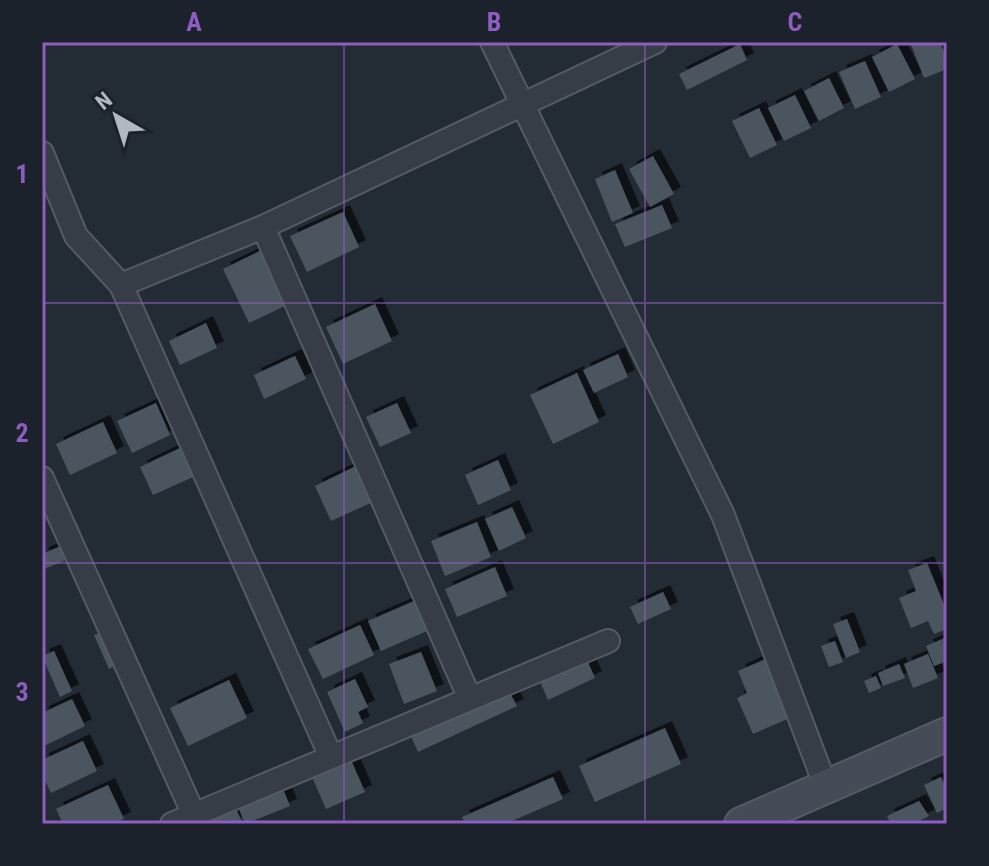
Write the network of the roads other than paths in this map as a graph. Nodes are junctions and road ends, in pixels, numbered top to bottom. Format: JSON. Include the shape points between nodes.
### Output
{"nodes":[{"id":1,"x":492,"y":42,"type":"edge"},
{"id":2,"x":655,"y":42,"type":"edge"},
{"id":3,"x":523,"y":105,"type":"junction"},
{"id":4,"x":42,"y":153,"type":"edge"},
{"id":5,"x":263,"y":227,"type":"junction"},
{"id":6,"x":121,"y":285,"type":"junction"},
{"id":7,"x":42,"y":478,"type":"edge"},
{"id":8,"x":608,"y":641,"type":"dead end"},
{"id":9,"x":470,"y":699,"type":"junction"},
{"id":10,"x":947,"y":734,"type":"edge"},
{"id":11,"x":331,"y":757,"type":"junction"},
{"id":12,"x":826,"y":787,"type":"junction"},
{"id":13,"x":194,"y":815,"type":"junction"},
{"id":14,"x":172,"y":824,"type":"edge"},
{"id":15,"x":741,"y":824,"type":"edge"}],
"edges":[{"from":1,"to":3,"type":"street"},
{"from":2,"to":3,"type":"street"},
{"from":3,"to":5,"type":"street"},
{"from":3,"to":12,"type":"street","via":[[723,515]]},
{"from":4,"to":6,"type":"street","via":[[76,236]]},
{"from":5,"to":6,"type":"street"},
{"from":5,"to":9,"type":"street"},
{"from":6,"to":11,"type":"street"},
{"from":7,"to":13,"type":"street"},
{"from":8,"to":9,"type":"street"},
{"from":9,"to":11,"type":"street"},
{"from":10,"to":12,"type":"main road"},
{"from":11,"to":13,"type":"street"},
{"from":12,"to":15,"type":"main road"},
{"from":13,"to":14,"type":"street"}]}
